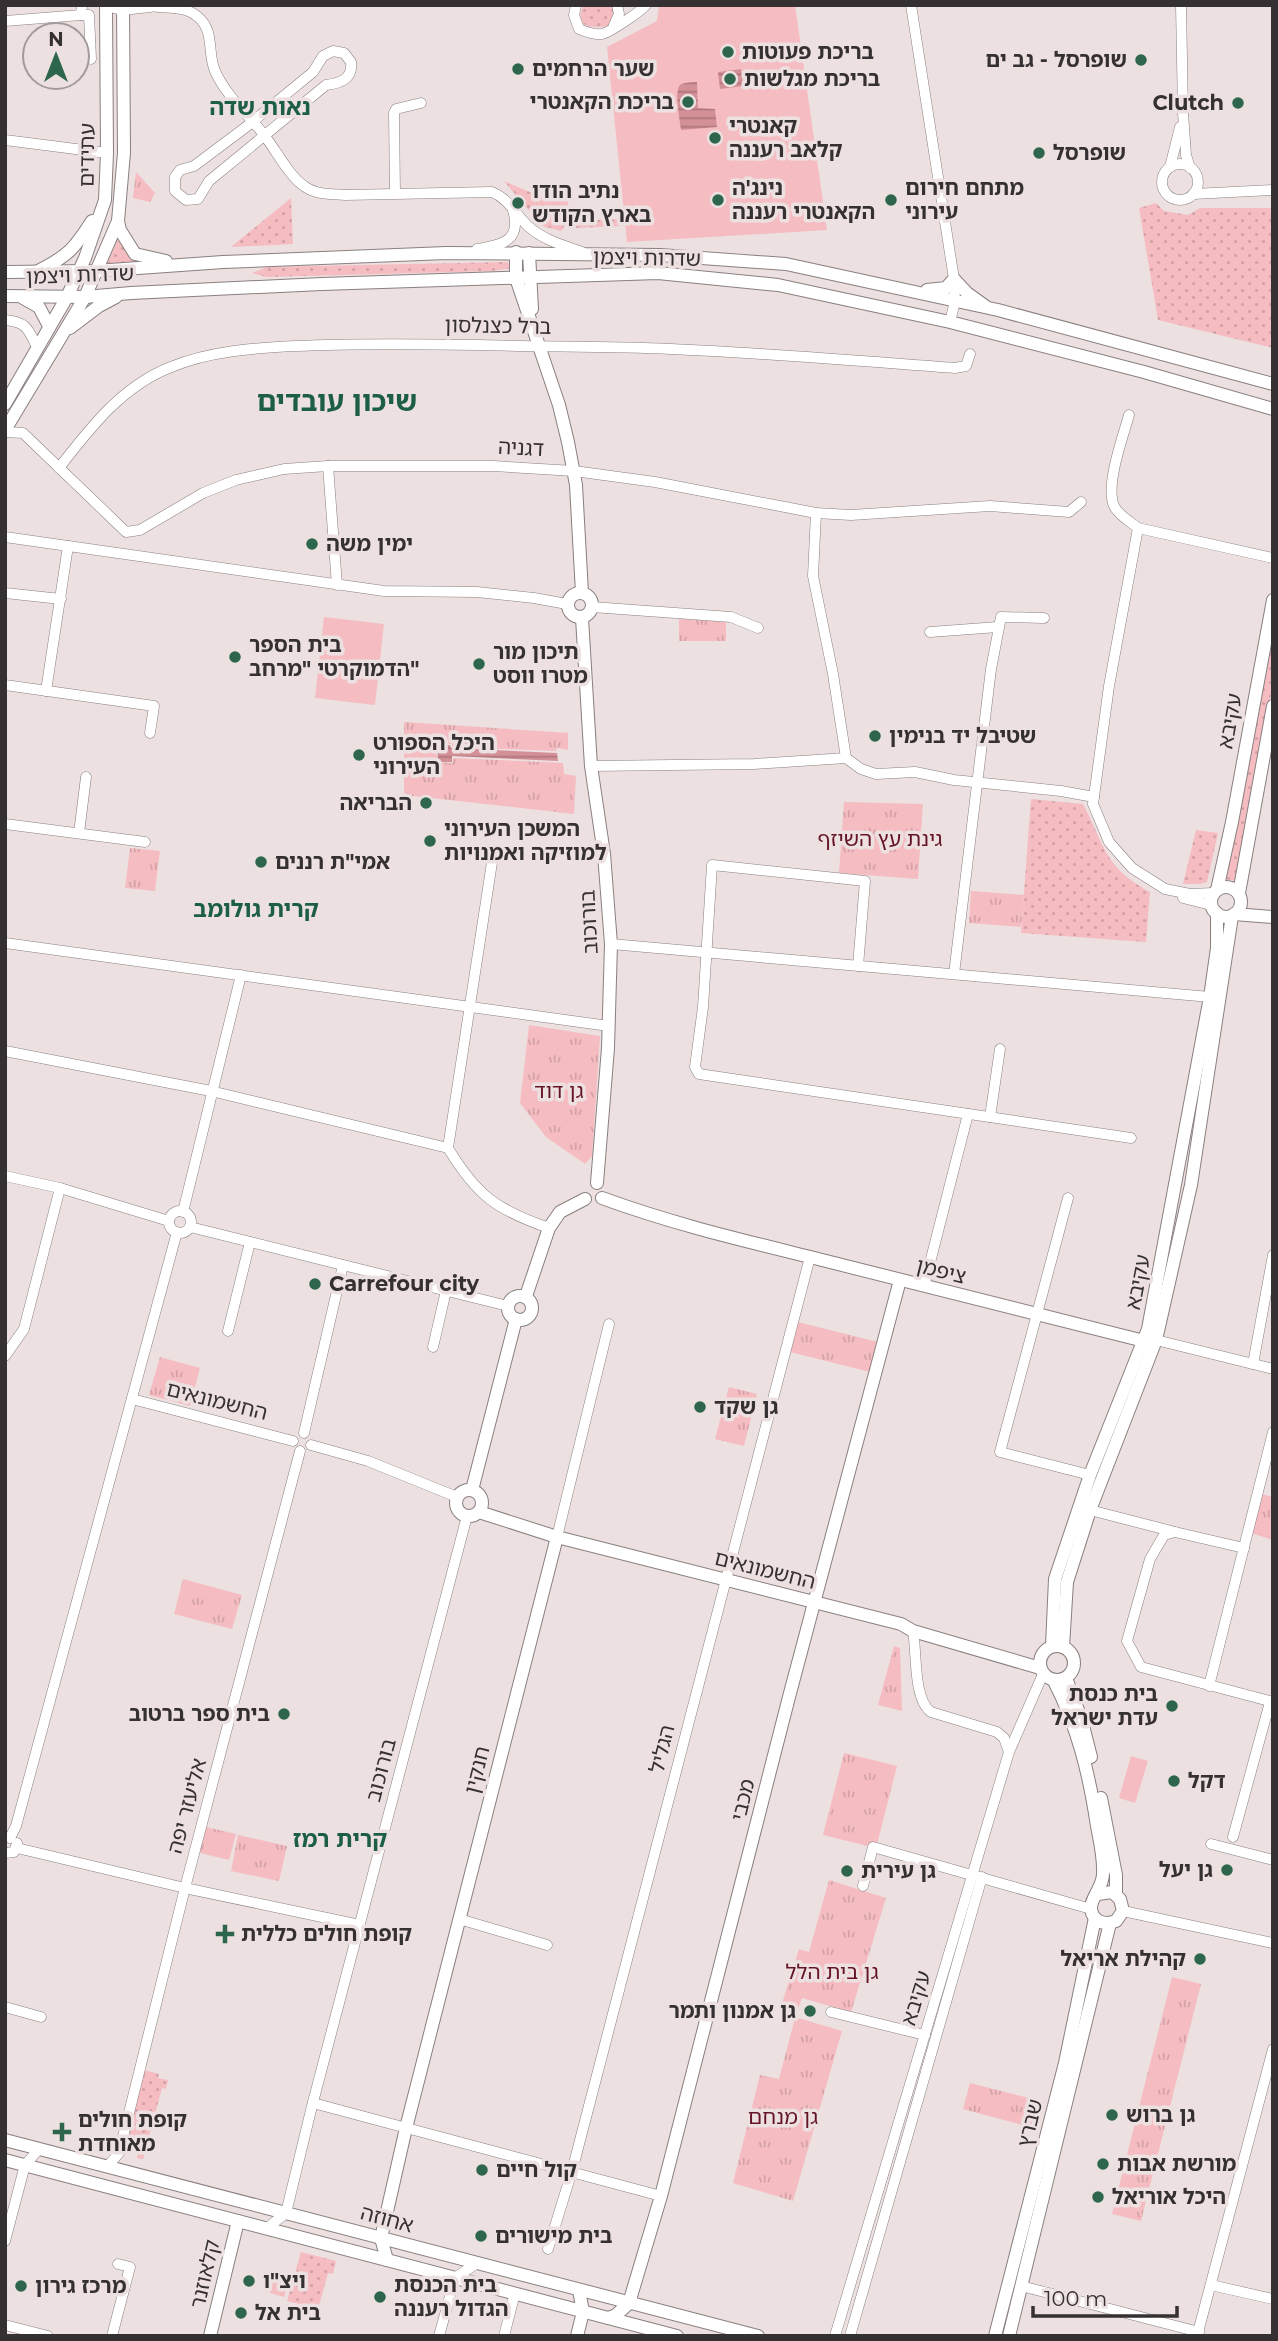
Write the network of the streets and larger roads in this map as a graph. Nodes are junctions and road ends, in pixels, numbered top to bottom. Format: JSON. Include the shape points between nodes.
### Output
{"nodes":[{"id":1,"x":576,"y":5,"type":"edge"},
{"id":2,"x":617,"y":5,"type":"edge"},
{"id":3,"x":646,"y":5,"type":"edge"},
{"id":4,"x":911,"y":5,"type":"edge"},
{"id":5,"x":1181,"y":5,"type":"edge"},
{"id":6,"x":148,"y":6,"type":"edge"},
{"id":7,"x":114,"y":7,"type":"edge"},
{"id":8,"x":81,"y":10,"type":"edge"},
{"id":9,"x":5,"y":21,"type":"edge"},
{"id":10,"x":614,"y":26,"type":"junction"},
{"id":11,"x":92,"y":59,"type":"dead end"},
{"id":12,"x":421,"y":103,"type":"dead end"},
{"id":13,"x":1183,"y":113,"type":"junction"},
{"id":14,"x":253,"y":121,"type":"junction"},
{"id":15,"x":265,"y":136,"type":"junction"},
{"id":16,"x":5,"y":141,"type":"edge"},
{"id":17,"x":107,"y":153,"type":"junction"},
{"id":18,"x":1170,"y":167,"type":"junction"},
{"id":19,"x":1190,"y":168,"type":"junction"},
{"id":20,"x":1198,"y":180,"type":"junction"},
{"id":21,"x":1273,"y":190,"type":"edge"},
{"id":22,"x":1225,"y":191,"type":"junction"},
{"id":23,"x":395,"y":193,"type":"junction"},
{"id":24,"x":1193,"y":194,"type":"junction"},
{"id":25,"x":105,"y":200,"type":"junction"},
{"id":26,"x":511,"y":206,"type":"junction"},
{"id":27,"x":118,"y":221,"type":"junction"},
{"id":28,"x":516,"y":252,"type":"junction"},
{"id":29,"x":446,"y":253,"type":"junction"},
{"id":30,"x":529,"y":253,"type":"junction"},
{"id":31,"x":582,"y":253,"type":"junction"},
{"id":32,"x":187,"y":265,"type":"junction"},
{"id":33,"x":78,"y":271,"type":"junction"},
{"id":34,"x":96,"y":271,"type":"junction"},
{"id":35,"x":5,"y":272,"type":"edge"},
{"id":36,"x":35,"y":273,"type":"junction"},
{"id":37,"x":566,"y":276,"type":"junction"},
{"id":38,"x":523,"y":278,"type":"junction"},
{"id":39,"x":954,"y":279,"type":"junction"},
{"id":40,"x":905,"y":288,"type":"junction"},
{"id":41,"x":131,"y":293,"type":"junction"},
{"id":42,"x":9,"y":296,"type":"edge"},
{"id":43,"x":67,"y":297,"type":"junction"},
{"id":44,"x":85,"y":297,"type":"junction"},
{"id":45,"x":955,"y":301,"type":"junction"},
{"id":46,"x":532,"y":306,"type":"junction"},
{"id":47,"x":998,"y":310,"type":"junction"},
{"id":48,"x":5,"y":320,"type":"edge"},
{"id":49,"x":950,"y":322,"type":"junction"},
{"id":50,"x":49,"y":326,"type":"junction"},
{"id":51,"x":535,"y":334,"type":"junction"},
{"id":52,"x":62,"y":335,"type":"junction"},
{"id":53,"x":37,"y":346,"type":"junction"},
{"id":54,"x":540,"y":346,"type":"junction"},
{"id":55,"x":970,"y":354,"type":"dead end"},
{"id":56,"x":1248,"y":377,"type":"junction"},
{"id":57,"x":1273,"y":377,"type":"edge"},
{"id":58,"x":1273,"y":384,"type":"edge"},
{"id":59,"x":1250,"y":402,"type":"junction"},
{"id":60,"x":5,"y":404,"type":"edge"},
{"id":61,"x":1273,"y":409,"type":"edge"},
{"id":62,"x":1129,"y":415,"type":"dead end"},
{"id":63,"x":1273,"y":417,"type":"edge"},
{"id":64,"x":5,"y":431,"type":"edge"},
{"id":65,"x":328,"y":466,"type":"junction"},
{"id":66,"x":59,"y":468,"type":"junction"},
{"id":67,"x":574,"y":471,"type":"junction"},
{"id":68,"x":1081,"y":502,"type":"dead end"},
{"id":69,"x":816,"y":513,"type":"junction"},
{"id":70,"x":1138,"y":528,"type":"junction"},
{"id":71,"x":5,"y":537,"type":"edge"},
{"id":72,"x":68,"y":546,"type":"junction"},
{"id":73,"x":1273,"y":558,"type":"edge"},
{"id":74,"x":337,"y":585,"type":"junction"},
{"id":75,"x":5,"y":593,"type":"edge"},
{"id":76,"x":582,"y":593,"type":"junction"},
{"id":77,"x":61,"y":599,"type":"junction"},
{"id":78,"x":1273,"y":600,"type":"edge"},
{"id":79,"x":568,"y":604,"type":"junction"},
{"id":80,"x":592,"y":607,"type":"junction"},
{"id":81,"x":582,"y":618,"type":"junction"},
{"id":82,"x":1044,"y":618,"type":"dead end"},
{"id":83,"x":998,"y":627,"type":"junction"},
{"id":84,"x":758,"y":628,"type":"dead end"},
{"id":85,"x":930,"y":632,"type":"dead end"},
{"id":86,"x":5,"y":685,"type":"edge"},
{"id":87,"x":46,"y":691,"type":"junction"},
{"id":88,"x":1273,"y":706,"type":"edge"},
{"id":89,"x":150,"y":733,"type":"dead end"},
{"id":90,"x":846,"y":758,"type":"junction"},
{"id":91,"x":591,"y":766,"type":"junction"},
{"id":92,"x":86,"y":776,"type":"dead end"},
{"id":93,"x":976,"y":783,"type":"junction"},
{"id":94,"x":1094,"y":797,"type":"junction"},
{"id":95,"x":5,"y":824,"type":"edge"},
{"id":96,"x":79,"y":833,"type":"junction"},
{"id":97,"x":145,"y":842,"type":"dead end"},
{"id":98,"x":492,"y":856,"type":"dead end"},
{"id":99,"x":1240,"y":895,"type":"junction"},
{"id":100,"x":1215,"y":900,"type":"junction"},
{"id":101,"x":1233,"y":915,"type":"junction"},
{"id":102,"x":1269,"y":916,"type":"edge"},
{"id":103,"x":5,"y":943,"type":"edge"},
{"id":104,"x":611,"y":944,"type":"junction"},
{"id":105,"x":706,"y":952,"type":"junction"},
{"id":106,"x":858,"y":966,"type":"junction"},
{"id":107,"x":954,"y":974,"type":"junction"},
{"id":108,"x":241,"y":975,"type":"junction"},
{"id":109,"x":1210,"y":997,"type":"junction"},
{"id":110,"x":469,"y":1007,"type":"junction"},
{"id":111,"x":609,"y":1026,"type":"junction"},
{"id":112,"x":1000,"y":1049,"type":"dead end"},
{"id":113,"x":5,"y":1051,"type":"edge"},
{"id":114,"x":211,"y":1091,"type":"junction"},
{"id":115,"x":968,"y":1114,"type":"junction"},
{"id":116,"x":990,"y":1117,"type":"junction"},
{"id":117,"x":1131,"y":1138,"type":"dead end"},
{"id":118,"x":448,"y":1148,"type":"junction"},
{"id":119,"x":5,"y":1176,"type":"edge"},
{"id":120,"x":597,"y":1183,"type":"junction"},
{"id":121,"x":60,"y":1188,"type":"junction"},
{"id":122,"x":602,"y":1198,"type":"junction"},
{"id":123,"x":1068,"y":1198,"type":"dead end"},
{"id":124,"x":585,"y":1199,"type":"junction"},
{"id":125,"x":183,"y":1212,"type":"junction"},
{"id":126,"x":169,"y":1221,"type":"junction"},
{"id":127,"x":190,"y":1227,"type":"junction"},
{"id":128,"x":549,"y":1228,"type":"junction"},
{"id":129,"x":177,"y":1232,"type":"junction"},
{"id":130,"x":250,"y":1242,"type":"junction"},
{"id":131,"x":810,"y":1257,"type":"junction"},
{"id":132,"x":1272,"y":1259,"type":"edge"},
{"id":133,"x":343,"y":1265,"type":"junction"},
{"id":134,"x":900,"y":1280,"type":"junction"},
{"id":135,"x":924,"y":1286,"type":"junction"},
{"id":136,"x":446,"y":1291,"type":"junction"},
{"id":137,"x":526,"y":1296,"type":"junction"},
{"id":138,"x":508,"y":1306,"type":"junction"},
{"id":139,"x":1037,"y":1315,"type":"junction"},
{"id":140,"x":516,"y":1319,"type":"junction"},
{"id":141,"x":609,"y":1324,"type":"dead end"},
{"id":142,"x":228,"y":1331,"type":"dead end"},
{"id":143,"x":1150,"y":1340,"type":"junction"},
{"id":144,"x":433,"y":1347,"type":"dead end"},
{"id":145,"x":5,"y":1356,"type":"edge"},
{"id":146,"x":1253,"y":1364,"type":"junction"},
{"id":147,"x":1273,"y":1369,"type":"edge"},
{"id":148,"x":132,"y":1399,"type":"junction"},
{"id":149,"x":1273,"y":1432,"type":"edge"},
{"id":150,"x":304,"y":1433,"type":"junction"},
{"id":151,"x":293,"y":1441,"type":"junction"},
{"id":152,"x":311,"y":1445,"type":"junction"},
{"id":153,"x":300,"y":1451,"type":"junction"},
{"id":154,"x":1090,"y":1475,"type":"junction"},
{"id":155,"x":472,"y":1490,"type":"junction"},
{"id":156,"x":457,"y":1497,"type":"junction"},
{"id":157,"x":1090,"y":1510,"type":"junction"},
{"id":158,"x":473,"y":1514,"type":"junction"},
{"id":159,"x":1175,"y":1532,"type":"junction"},
{"id":160,"x":557,"y":1537,"type":"junction"},
{"id":161,"x":1244,"y":1548,"type":"junction"},
{"id":162,"x":725,"y":1580,"type":"junction"},
{"id":163,"x":815,"y":1602,"type":"junction"},
{"id":164,"x":914,"y":1631,"type":"junction"},
{"id":165,"x":1058,"y":1647,"type":"junction"},
{"id":166,"x":1051,"y":1675,"type":"junction"},
{"id":167,"x":1209,"y":1686,"type":"junction"},
{"id":168,"x":1271,"y":1702,"type":"edge"},
{"id":169,"x":1009,"y":1752,"type":"junction"},
{"id":170,"x":1233,"y":1837,"type":"dead end"},
{"id":171,"x":8,"y":1838,"type":"edge"},
{"id":172,"x":1210,"y":1844,"type":"dead end"},
{"id":173,"x":17,"y":1848,"type":"junction"},
{"id":174,"x":6,"y":1856,"type":"edge"},
{"id":175,"x":1273,"y":1860,"type":"edge"},
{"id":176,"x":978,"y":1876,"type":"junction"},
{"id":177,"x":863,"y":1886,"type":"dead end"},
{"id":178,"x":185,"y":1888,"type":"junction"},
{"id":179,"x":1098,"y":1894,"type":"junction"},
{"id":180,"x":1116,"y":1894,"type":"junction"},
{"id":181,"x":1123,"y":1911,"type":"junction"},
{"id":182,"x":1093,"y":1914,"type":"junction"},
{"id":183,"x":459,"y":1919,"type":"junction"},
{"id":184,"x":1110,"y":1923,"type":"junction"},
{"id":185,"x":360,"y":1925,"type":"junction"},
{"id":186,"x":1273,"y":1943,"type":"edge"},
{"id":187,"x":547,"y":1945,"type":"dead end"},
{"id":188,"x":5,"y":2007,"type":"edge"},
{"id":189,"x":831,"y":2012,"type":"dead end"},
{"id":190,"x":41,"y":2017,"type":"dead end"},
{"id":191,"x":925,"y":2035,"type":"junction"},
{"id":192,"x":1273,"y":2049,"type":"edge"},
{"id":193,"x":313,"y":2103,"type":"junction"},
{"id":194,"x":406,"y":2128,"type":"junction"},
{"id":195,"x":5,"y":2140,"type":"edge"},
{"id":196,"x":39,"y":2149,"type":"junction"},
{"id":197,"x":5,"y":2160,"type":"edge"},
{"id":198,"x":25,"y":2165,"type":"junction"},
{"id":199,"x":107,"y":2167,"type":"junction"},
{"id":200,"x":572,"y":2171,"type":"junction"},
{"id":201,"x":662,"y":2196,"type":"junction"},
{"id":202,"x":286,"y":2213,"type":"junction"},
{"id":203,"x":238,"y":2221,"type":"junction"},
{"id":204,"x":267,"y":2229,"type":"junction"},
{"id":205,"x":379,"y":2233,"type":"junction"},
{"id":206,"x":5,"y":2241,"type":"edge"},
{"id":207,"x":548,"y":2249,"type":"dead end"},
{"id":208,"x":387,"y":2260,"type":"junction"},
{"id":209,"x":477,"y":2263,"type":"junction"},
{"id":210,"x":118,"y":2264,"type":"dead end"},
{"id":211,"x":455,"y":2278,"type":"junction"},
{"id":212,"x":1211,"y":2285,"type":"junction"},
{"id":213,"x":1021,"y":2286,"type":"junction"},
{"id":214,"x":579,"y":2290,"type":"junction"},
{"id":215,"x":515,"y":2293,"type":"junction"},
{"id":216,"x":1273,"y":2299,"type":"edge"},
{"id":217,"x":629,"y":2303,"type":"junction"},
{"id":218,"x":583,"y":2312,"type":"junction"},
{"id":219,"x":603,"y":2317,"type":"junction"},
{"id":220,"x":5,"y":2325,"type":"edge"},
{"id":221,"x":577,"y":2334,"type":"edge"},
{"id":222,"x":1198,"y":2334,"type":"edge"},
{"id":223,"x":675,"y":2335,"type":"edge"},
{"id":224,"x":756,"y":2335,"type":"edge"},
{"id":225,"x":48,"y":2336,"type":"edge"},
{"id":226,"x":112,"y":2336,"type":"edge"},
{"id":227,"x":210,"y":2336,"type":"edge"},
{"id":228,"x":439,"y":2336,"type":"edge"},
{"id":229,"x":504,"y":2336,"type":"edge"},
{"id":230,"x":835,"y":2336,"type":"edge"},
{"id":231,"x":850,"y":2336,"type":"edge"},
{"id":232,"x":995,"y":2336,"type":"edge"},
{"id":233,"x":1009,"y":2336,"type":"edge"}],
"edges":[{"from":1,"to":10,"type":"street","via":[[579,29],[603,34]]},
{"from":2,"to":10,"type":"street"},
{"from":3,"to":10,"type":"street"},
{"from":4,"to":39,"type":"street"},
{"from":5,"to":13,"type":"street"},
{"from":6,"to":7,"type":"street"},
{"from":6,"to":14,"type":"street","via":[[180,8],[198,17],[210,36],[212,63],[223,87]]},
{"from":7,"to":17,"type":"street","name":"עתידים"},
{"from":7,"to":27,"type":"street","name":"עתידים","via":[[124,153]]},
{"from":8,"to":9,"type":"street"},
{"from":8,"to":11,"type":"street","via":[[89,15]]},
{"from":12,"to":23,"type":"street","via":[[402,106],[394,113]]},
{"from":13,"to":18,"type":"street"},
{"from":13,"to":19,"type":"street"},
{"from":14,"to":15,"type":"street"},
{"from":14,"to":15,"type":"street","via":[[194,166],[180,170],[173,186],[179,196],[198,199],[209,181]]},
{"from":14,"to":15,"type":"street","via":[[313,72],[328,52],[348,57],[352,66],[347,78],[326,85]]},
{"from":15,"to":23,"type":"street","via":[[301,185],[312,191]]},
{"from":16,"to":17,"type":"street"},
{"from":17,"to":25,"type":"street","name":"עתידים"},
{"from":18,"to":19,"type":"street"},
{"from":18,"to":24,"type":"street","via":[[1162,179],[1167,195],[1183,200]]},
{"from":19,"to":20,"type":"street"},
{"from":20,"to":22,"type":"street"},
{"from":20,"to":24,"type":"street"},
{"from":21,"to":22,"type":"street"},
{"from":22,"to":24,"type":"street"},
{"from":23,"to":26,"type":"street","via":[[492,192]]},
{"from":25,"to":33,"type":"street","name":"עתידים"},
{"from":25,"to":36,"type":"street","via":[[77,245]]},
{"from":26,"to":29,"type":"street","via":[[515,229],[507,241]]},
{"from":26,"to":31,"type":"street","via":[[537,234]]},
{"from":27,"to":32,"type":"street","via":[[135,254]]},
{"from":27,"to":34,"type":"street","name":"עתידים"},
{"from":28,"to":29,"type":"street","name":"שדרות ויצמן"},
{"from":28,"to":30,"type":"street","name":"שדרות ויצמן"},
{"from":28,"to":38,"type":"street"},
{"from":29,"to":32,"type":"street","name":"שדרות ויצמן"},
{"from":30,"to":31,"type":"street","name":"שדרות ויצמן"},
{"from":30,"to":38,"type":"street"},
{"from":31,"to":40,"type":"street","name":"שדרות ויצמן","via":[[786,264]]},
{"from":32,"to":34,"type":"street","name":"שדרות ויצמן"},
{"from":33,"to":34,"type":"street","name":"שדרות ויצמן"},
{"from":33,"to":36,"type":"street","name":"שדרות ויצמן"},
{"from":33,"to":43,"type":"street","name":"עתידים"},
{"from":34,"to":44,"type":"street","name":"עתידים"},
{"from":35,"to":36,"type":"street","name":"שדרות ויצמן"},
{"from":37,"to":38,"type":"street","name":"שדרות ויצמן"},
{"from":37,"to":46,"type":"street","via":[[543,283],[534,291]]},
{"from":37,"to":49,"type":"street","name":"שדרות ויצמן","via":[[658,273],[778,285]]},
{"from":38,"to":41,"type":"street","name":"שדרות ויצמן"},
{"from":38,"to":46,"type":"street"},
{"from":38,"to":51,"type":"street"},
{"from":39,"to":40,"type":"street","via":[[950,286],[939,289]]},
{"from":39,"to":45,"type":"street"},
{"from":39,"to":47,"type":"street","via":[[975,299]]},
{"from":40,"to":45,"type":"street","name":"שדרות ויצמן"},
{"from":41,"to":44,"type":"street","name":"שדרות ויצמן"},
{"from":41,"to":52,"type":"street","via":[[99,306]]},
{"from":42,"to":43,"type":"street","name":"שדרות ויצמן"},
{"from":42,"to":50,"type":"street","via":[[39,307]]},
{"from":43,"to":44,"type":"street","name":"שדרות ויצמן"},
{"from":43,"to":50,"type":"street","name":"עתידים"},
{"from":44,"to":52,"type":"street","name":"עתידים"},
{"from":45,"to":47,"type":"street","name":"שדרות ויצמן"},
{"from":45,"to":49,"type":"street"},
{"from":46,"to":51,"type":"street"},
{"from":47,"to":56,"type":"street","name":"שדרות ויצמן"},
{"from":48,"to":53,"type":"street","via":[[26,327]]},
{"from":49,"to":59,"type":"street","name":"שדרות ויצמן"},
{"from":50,"to":53,"type":"street","name":"עתידים"},
{"from":51,"to":54,"type":"street"},
{"from":52,"to":64,"type":"street","name":"עתידים"},
{"from":53,"to":60,"type":"street","name":"עתידים"},
{"from":54,"to":55,"type":"street","name":"ברל כצנלסון","via":[[782,355],[955,368],[966,366]]},
{"from":54,"to":66,"type":"street","name":"ברל כצנלסון","via":[[324,345],[214,355],[171,367],[130,391],[91,427]]},
{"from":54,"to":67,"type":"street"},
{"from":56,"to":57,"type":"street"},
{"from":56,"to":58,"type":"street","name":"שדרות ויצמן"},
{"from":59,"to":61,"type":"street","name":"שדרות ויצמן"},
{"from":59,"to":63,"type":"street"},
{"from":62,"to":70,"type":"street","via":[[1112,491],[1114,506]]},
{"from":64,"to":66,"type":"street","name":"דגניה","via":[[23,433]]},
{"from":65,"to":66,"type":"street","name":"דגניה","via":[[284,469],[236,480],[203,493],[139,530],[126,532]]},
{"from":65,"to":67,"type":"street","name":"דגניה"},
{"from":65,"to":74,"type":"street"},
{"from":67,"to":69,"type":"street","name":"דגניה"},
{"from":67,"to":76,"type":"street"},
{"from":68,"to":69,"type":"street","name":"דגניה","via":[[1069,512],[990,506],[886,514]]},
{"from":69,"to":90,"type":"street","via":[[813,576]]},
{"from":70,"to":73,"type":"street"},
{"from":70,"to":94,"type":"street"},
{"from":71,"to":72,"type":"street"},
{"from":72,"to":74,"type":"street"},
{"from":72,"to":77,"type":"street"},
{"from":74,"to":79,"type":"street","via":[[384,591],[477,592]]},
{"from":75,"to":77,"type":"street"},
{"from":76,"to":79,"type":"street","via":[[571,597]]},
{"from":76,"to":80,"type":"street","via":[[590,598]]},
{"from":77,"to":87,"type":"street"},
{"from":78,"to":100,"type":"street","name":"עקיבא"},
{"from":79,"to":81,"type":"street","via":[[570,613]]},
{"from":80,"to":81,"type":"street"},
{"from":80,"to":84,"type":"street","via":[[731,617]]},
{"from":81,"to":91,"type":"street","name":"בורוכוב"},
{"from":82,"to":83,"type":"street","via":[[1001,617]]},
{"from":83,"to":85,"type":"street"},
{"from":83,"to":93,"type":"street"},
{"from":86,"to":87,"type":"street"},
{"from":87,"to":89,"type":"street","via":[[154,706]]},
{"from":88,"to":99,"type":"street","name":"עקיבא"},
{"from":90,"to":91,"type":"street"},
{"from":90,"to":93,"type":"street","via":[[876,774],[915,772]]},
{"from":91,"to":104,"type":"street","name":"בורוכוב"},
{"from":92,"to":96,"type":"street"},
{"from":93,"to":94,"type":"street"},
{"from":93,"to":107,"type":"street"},
{"from":94,"to":100,"type":"street","via":[[1101,826],[1120,856],[1181,897]]},
{"from":95,"to":96,"type":"street"},
{"from":96,"to":97,"type":"street"},
{"from":98,"to":110,"type":"street"},
{"from":99,"to":100,"type":"street","via":[[1230,887]]},
{"from":99,"to":101,"type":"street","via":[[1240,907]]},
{"from":99,"to":102,"type":"street"},
{"from":100,"to":101,"type":"street","via":[[1225,917]]},
{"from":100,"to":109,"type":"street","name":"עקיבא","via":[[1217,948]]},
{"from":101,"to":102,"type":"street"},
{"from":101,"to":143,"type":"street","name":"עקיבא","via":[[1191,1185]]},
{"from":103,"to":108,"type":"street"},
{"from":104,"to":105,"type":"street"},
{"from":104,"to":111,"type":"street","name":"בורוכוב"},
{"from":105,"to":106,"type":"street"},
{"from":105,"to":106,"type":"street","via":[[712,865],[864,881]]},
{"from":105,"to":115,"type":"street","via":[[695,1067],[699,1074]]},
{"from":106,"to":107,"type":"street"},
{"from":107,"to":109,"type":"street"},
{"from":108,"to":110,"type":"street"},
{"from":108,"to":114,"type":"street"},
{"from":109,"to":143,"type":"street","name":"עקיבא"},
{"from":110,"to":111,"type":"street"},
{"from":110,"to":118,"type":"street"},
{"from":111,"to":120,"type":"street","name":"בורוכוב"},
{"from":112,"to":116,"type":"street"},
{"from":113,"to":114,"type":"street"},
{"from":114,"to":118,"type":"street"},
{"from":114,"to":125,"type":"street"},
{"from":115,"to":116,"type":"street"},
{"from":115,"to":135,"type":"street"},
{"from":116,"to":117,"type":"street"},
{"from":118,"to":128,"type":"street","via":[[485,1197],[521,1219]]},
{"from":119,"to":121,"type":"street"},
{"from":120,"to":122,"type":"street","via":[[603,1189]]},
{"from":120,"to":124,"type":"street","via":[[586,1185]]},
{"from":121,"to":126,"type":"street"},
{"from":121,"to":145,"type":"street","via":[[24,1329]]},
{"from":122,"to":124,"type":"street","via":[[594,1203]]},
{"from":122,"to":131,"type":"street","name":"ציפמן"},
{"from":123,"to":139,"type":"street"},
{"from":124,"to":128,"type":"street","via":[[560,1212]]},
{"from":125,"to":126,"type":"street","via":[[176,1212]]},
{"from":125,"to":127,"type":"street","via":[[189,1216]]},
{"from":126,"to":129,"type":"street"},
{"from":127,"to":129,"type":"street"},
{"from":127,"to":130,"type":"street"},
{"from":128,"to":137,"type":"street"},
{"from":129,"to":148,"type":"street"},
{"from":130,"to":133,"type":"street"},
{"from":130,"to":142,"type":"street"},
{"from":131,"to":134,"type":"street","name":"ציפמן"},
{"from":131,"to":162,"type":"street","name":"הגליל"},
{"from":132,"to":146,"type":"street"},
{"from":133,"to":136,"type":"street"},
{"from":133,"to":150,"type":"street"},
{"from":134,"to":135,"type":"street","name":"ציפמן"},
{"from":134,"to":163,"type":"street","name":"מכבי"},
{"from":135,"to":139,"type":"street","name":"ציפמן"},
{"from":136,"to":138,"type":"street"},
{"from":136,"to":144,"type":"street"},
{"from":137,"to":138,"type":"street","via":[[513,1298]]},
{"from":137,"to":140,"type":"street","via":[[532,1303],[531,1313],[526,1319]]},
{"from":138,"to":140,"type":"street"},
{"from":139,"to":143,"type":"street","name":"ציפמן"},
{"from":139,"to":154,"type":"street","via":[[1000,1452]]},
{"from":140,"to":155,"type":"street"},
{"from":141,"to":160,"type":"street","name":"חנקין"},
{"from":143,"to":146,"type":"street","name":"ציפמן"},
{"from":143,"to":154,"type":"street","name":"עקיבא"},
{"from":143,"to":157,"type":"street","name":"עקיבא"},
{"from":146,"to":147,"type":"street","name":"ציפמן"},
{"from":148,"to":151,"type":"street","name":"החשמונאים"},
{"from":148,"to":171,"type":"street","via":[[16,1826]]},
{"from":149,"to":161,"type":"street"},
{"from":150,"to":151,"type":"street"},
{"from":150,"to":152,"type":"street"},
{"from":151,"to":153,"type":"street"},
{"from":152,"to":153,"type":"street"},
{"from":152,"to":156,"type":"street","via":[[368,1461]]},
{"from":153,"to":178,"type":"street","name":"אליעזר יפה"},
{"from":154,"to":165,"type":"street","name":"עקיבא","via":[[1055,1579]]},
{"from":155,"to":156,"type":"street"},
{"from":155,"to":158,"type":"street","via":[[482,1499]]},
{"from":156,"to":158,"type":"street","via":[[459,1511]]},
{"from":157,"to":159,"type":"street"},
{"from":157,"to":165,"type":"street","name":"עקיבא","via":[[1067,1582]]},
{"from":158,"to":160,"type":"street","name":"החשמונאים"},
{"from":158,"to":185,"type":"street","name":"בורוכוב"},
{"from":159,"to":161,"type":"street"},
{"from":159,"to":167,"type":"street","via":[[1164,1535],[1150,1559],[1127,1641],[1141,1667]]},
{"from":160,"to":162,"type":"street","name":"החשמונאים"},
{"from":160,"to":183,"type":"street","name":"חנקין"},
{"from":161,"to":167,"type":"street"},
{"from":162,"to":163,"type":"street","name":"החשמונאים"},
{"from":162,"to":200,"type":"street","name":"הגליל"},
{"from":163,"to":164,"type":"street","name":"החשמונאים"},
{"from":163,"to":201,"type":"street","name":"מכבי"},
{"from":164,"to":166,"type":"street","name":"החשמונאים"},
{"from":164,"to":169,"type":"street","via":[[925,1708],[997,1732]]},
{"from":165,"to":166,"type":"street","via":[[1042,1655]]},
{"from":165,"to":166,"type":"street","via":[[1069,1650],[1074,1668]]},
{"from":166,"to":169,"type":"street","name":"עקיבא"},
{"from":166,"to":179,"type":"street","via":[[1089,1773],[1103,1876]]},
{"from":166,"to":180,"type":"street","via":[[1085,1731],[1116,1875]]},
{"from":167,"to":168,"type":"street"},
{"from":168,"to":170,"type":"street"},
{"from":169,"to":176,"type":"street","name":"עקיבא"},
{"from":171,"to":173,"type":"street","via":[[15,1840]]},
{"from":172,"to":175,"type":"street"},
{"from":173,"to":174,"type":"street"},
{"from":173,"to":178,"type":"street"},
{"from":176,"to":177,"type":"street","via":[[873,1847]]},
{"from":176,"to":182,"type":"street"},
{"from":176,"to":191,"type":"street","name":"עקיבא"},
{"from":176,"to":231,"type":"street","name":"עקיבא"},
{"from":178,"to":185,"type":"street"},
{"from":178,"to":199,"type":"street","name":"אליעזר יפה","via":[[119,2153]]},
{"from":179,"to":180,"type":"street"},
{"from":179,"to":182,"type":"street"},
{"from":180,"to":181,"type":"street"},
{"from":181,"to":184,"type":"street"},
{"from":181,"to":186,"type":"street"},
{"from":182,"to":184,"type":"street","via":[[1099,1922]]},
{"from":182,"to":232,"type":"street","name":"שברץ","via":[[1065,2063]]},
{"from":183,"to":187,"type":"street"},
{"from":183,"to":194,"type":"street","name":"חנקין"},
{"from":184,"to":213,"type":"street","name":"שברץ"},
{"from":185,"to":193,"type":"street","name":"בורוכוב"},
{"from":188,"to":190,"type":"street"},
{"from":189,"to":191,"type":"street"},
{"from":191,"to":230,"type":"street","name":"עקיבא"},
{"from":192,"to":212,"type":"street"},
{"from":193,"to":194,"type":"street"},
{"from":193,"to":202,"type":"street","name":"בורוכוב"},
{"from":194,"to":200,"type":"street"},
{"from":194,"to":205,"type":"street","name":"חנקין"},
{"from":195,"to":196,"type":"street","name":"אחוזה"},
{"from":196,"to":198,"type":"street"},
{"from":196,"to":199,"type":"street","name":"אחוזה"},
{"from":197,"to":198,"type":"street","name":"אחוזה"},
{"from":198,"to":203,"type":"street","name":"אחוזה"},
{"from":198,"to":206,"type":"street"},
{"from":199,"to":202,"type":"street","name":"אחוזה"},
{"from":200,"to":201,"type":"street"},
{"from":200,"to":207,"type":"street","name":"הגליל"},
{"from":201,"to":217,"type":"street","name":"מכבי"},
{"from":202,"to":204,"type":"street"},
{"from":202,"to":205,"type":"street","name":"אחוזה"},
{"from":203,"to":204,"type":"street","name":"אחוזה"},
{"from":203,"to":227,"type":"street","name":"קלאוזנר"},
{"from":204,"to":208,"type":"street","name":"אחוזה"},
{"from":205,"to":208,"type":"street","name":"חנקין"},
{"from":205,"to":209,"type":"street","name":"אחוזה"},
{"from":208,"to":211,"type":"street","name":"אחוזה"},
{"from":209,"to":211,"type":"street"},
{"from":209,"to":214,"type":"street","name":"אחוזה"},
{"from":210,"to":226,"type":"street","via":[[131,2267]]},
{"from":211,"to":215,"type":"street","name":"אחוזה"},
{"from":211,"to":228,"type":"street"},
{"from":212,"to":216,"type":"street"},
{"from":212,"to":222,"type":"street"},
{"from":213,"to":222,"type":"street"},
{"from":213,"to":233,"type":"street","name":"שברץ"},
{"from":214,"to":217,"type":"street","name":"אחוזה"},
{"from":214,"to":218,"type":"street"},
{"from":215,"to":218,"type":"street","name":"אחוזה"},
{"from":215,"to":229,"type":"street"},
{"from":217,"to":219,"type":"street","via":[[616,2315]]},
{"from":217,"to":224,"type":"street","name":"אחוזה"},
{"from":218,"to":219,"type":"street","name":"אחוזה"},
{"from":218,"to":221,"type":"street"},
{"from":219,"to":221,"type":"street"},
{"from":219,"to":223,"type":"street","name":"אחוזה"},
{"from":220,"to":225,"type":"street"}]}
